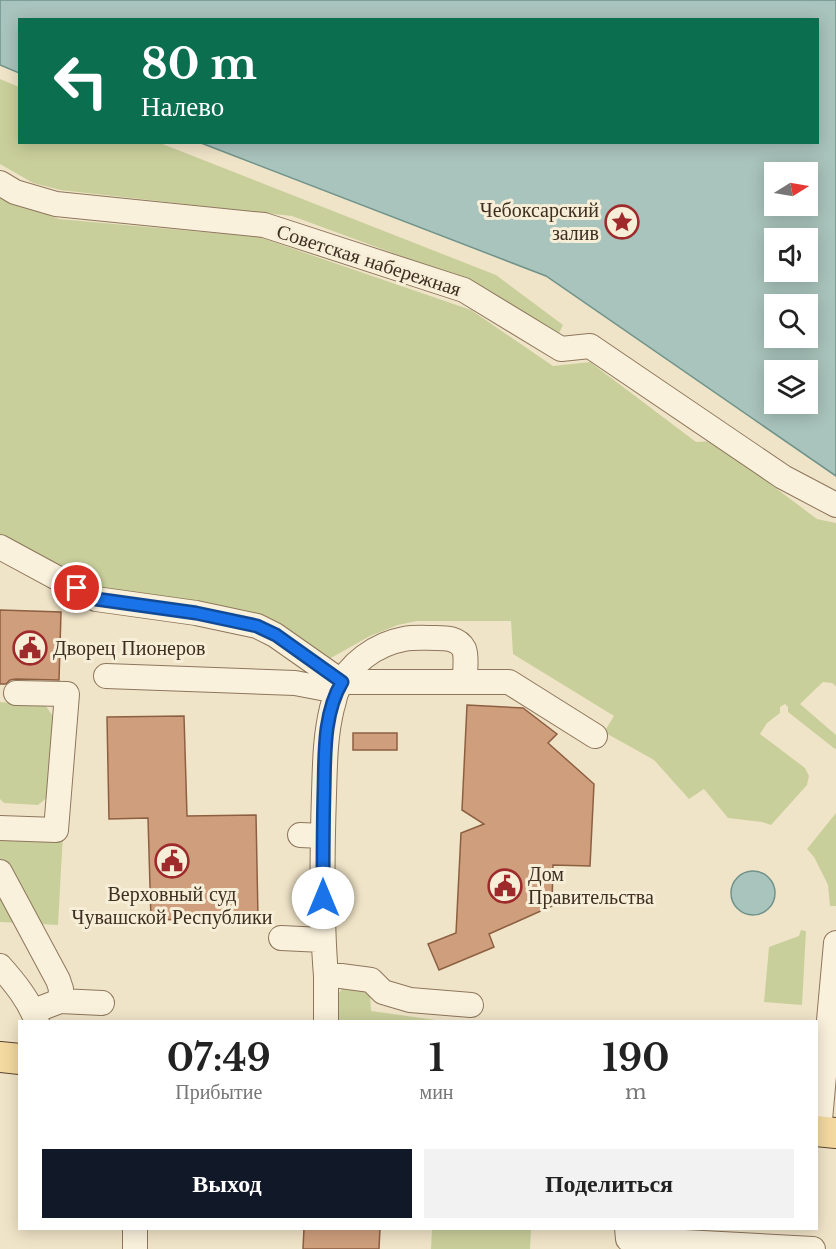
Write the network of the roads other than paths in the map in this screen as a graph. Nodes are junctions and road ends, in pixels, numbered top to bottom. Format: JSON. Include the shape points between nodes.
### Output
{"nodes":[{"id":1,"x":0,"y":183,"type":"edge"},
{"id":2,"x":836,"y":506,"type":"edge"},
{"id":3,"x":0,"y":547,"type":"edge"},
{"id":4,"x":106,"y":676,"type":"dead end"},
{"id":5,"x":465,"y":676,"type":"dead end"},
{"id":6,"x":340,"y":686,"type":"junction"},
{"id":7,"x":16,"y":693,"type":"dead end"},
{"id":8,"x":595,"y":736,"type":"dead end"},
{"id":9,"x":0,"y":828,"type":"edge"},
{"id":10,"x":0,"y":872,"type":"edge"},
{"id":11,"x":281,"y":938,"type":"dead end"},
{"id":12,"x":323,"y":940,"type":"junction"},
{"id":13,"x":836,"y":943,"type":"edge"},
{"id":14,"x":0,"y":966,"type":"edge"},
{"id":15,"x":326,"y":976,"type":"junction"},
{"id":16,"x":60,"y":1001,"type":"junction"},
{"id":17,"x":102,"y":1003,"type":"dead end"},
{"id":18,"x":471,"y":1005,"type":"dead end"},
{"id":19,"x":35,"y":1016,"type":"edge"},
{"id":20,"x":326,"y":1020,"type":"edge"},
{"id":21,"x":832,"y":1028,"type":"edge"},
{"id":22,"x":0,"y":1057,"type":"edge"},
{"id":23,"x":18,"y":1059,"type":"edge"},
{"id":24,"x":0,"y":1076,"type":"edge"},
{"id":25,"x":18,"y":1077,"type":"edge"},
{"id":26,"x":823,"y":1141,"type":"edge"},
{"id":27,"x":135,"y":1230,"type":"edge"},
{"id":28,"x":627,"y":1230,"type":"edge"},
{"id":29,"x":135,"y":1249,"type":"edge"},
{"id":30,"x":813,"y":1249,"type":"edge"}],
"edges":[{"from":1,"to":2,"type":"street","name":"Советская набережная","via":[[15,192],[56,204],[264,225],[464,290],[561,349],[590,346],[783,477]]},
{"from":3,"to":6,"type":"street","via":[[96,599],[257,626],[276,635]]},
{"from":4,"to":6,"type":"street"},
{"from":5,"to":6,"type":"street","via":[[464,650],[458,642],[449,638],[404,639],[372,651],[356,663]]},
{"from":6,"to":8,"type":"street","via":[[509,682]]},
{"from":6,"to":12,"type":"street","via":[[329,722],[311,836]]},
{"from":7,"to":9,"type":"street","via":[[67,694],[56,830]]},
{"from":10,"to":16,"type":"street","via":[[58,980]]},
{"from":11,"to":12,"type":"street"},
{"from":12,"to":15,"type":"street"},
{"from":13,"to":21,"type":"street"},
{"from":14,"to":19,"type":"street","via":[[18,986]]},
{"from":15,"to":18,"type":"street","via":[[371,980],[383,992],[410,1000]]},
{"from":15,"to":20,"type":"street"},
{"from":16,"to":17,"type":"street"},
{"from":16,"to":19,"type":"street"},
{"from":21,"to":26,"type":"street"},
{"from":22,"to":23,"type":"main road"},
{"from":24,"to":25,"type":"main road"},
{"from":27,"to":29,"type":"street"},
{"from":28,"to":30,"type":"street","via":[[628,1239]]}]}
